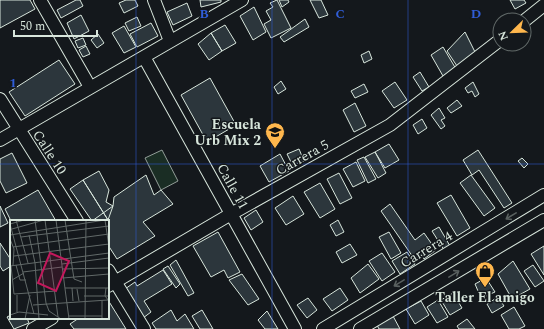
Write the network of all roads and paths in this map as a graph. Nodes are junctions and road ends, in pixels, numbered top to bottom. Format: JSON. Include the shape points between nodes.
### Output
{"nodes":[{"id":1,"x":40,"y":0,"type":"edge"},
{"id":2,"x":154,"y":0,"type":"edge"},
{"id":3,"x":242,"y":0,"type":"edge"},
{"id":4,"x":544,"y":5,"type":"edge"},
{"id":5,"x":532,"y":15,"type":"edge"},
{"id":6,"x":170,"y":41,"type":"junction"},
{"id":7,"x":492,"y":46,"type":"edge"},
{"id":8,"x":144,"y":57,"type":"junction"},
{"id":9,"x":90,"y":87,"type":"junction"},
{"id":10,"x":0,"y":99,"type":"edge"},
{"id":11,"x":18,"y":130,"type":"junction"},
{"id":12,"x":0,"y":140,"type":"edge"},
{"id":13,"x":544,"y":195,"type":"edge"},
{"id":14,"x":231,"y":214,"type":"junction"},
{"id":15,"x":76,"y":220,"type":"edge"},
{"id":16,"x":544,"y":220,"type":"edge"},
{"id":17,"x":109,"y":273,"type":"edge"},
{"id":18,"x":112,"y":283,"type":"edge"},
{"id":19,"x":50,"y":319,"type":"edge"},
{"id":20,"x":33,"y":329,"type":"edge"},
{"id":21,"x":144,"y":329,"type":"edge"},
{"id":22,"x":295,"y":329,"type":"edge"},
{"id":23,"x":323,"y":329,"type":"edge"},
{"id":24,"x":360,"y":329,"type":"edge"}],
"edges":[{"from":1,"to":9,"type":"street"},
{"from":2,"to":6,"type":"street"},
{"from":3,"to":6,"type":"street"},
{"from":4,"to":5,"type":"street"},
{"from":6,"to":8,"type":"street"},
{"from":7,"to":14,"type":"street","name":"Carrera 5","via":[[390,125]]},
{"from":8,"to":9,"type":"street"},
{"from":8,"to":14,"type":"street","name":"Calle 11"},
{"from":9,"to":11,"type":"street"},
{"from":10,"to":11,"type":"street","name":"Calle 10"},
{"from":11,"to":12,"type":"street"},
{"from":11,"to":15,"type":"street","name":"Calle 10"},
{"from":13,"to":23,"type":"street","name":"Carrera 4","one_way":true},
{"from":14,"to":18,"type":"street","name":"Carrera 5"},
{"from":14,"to":22,"type":"street","name":"Calle 11"},
{"from":24,"to":16,"type":"street","one_way":true},
{"from":17,"to":18,"type":"street"},
{"from":18,"to":21,"type":"street"},
{"from":19,"to":20,"type":"street"}]}
